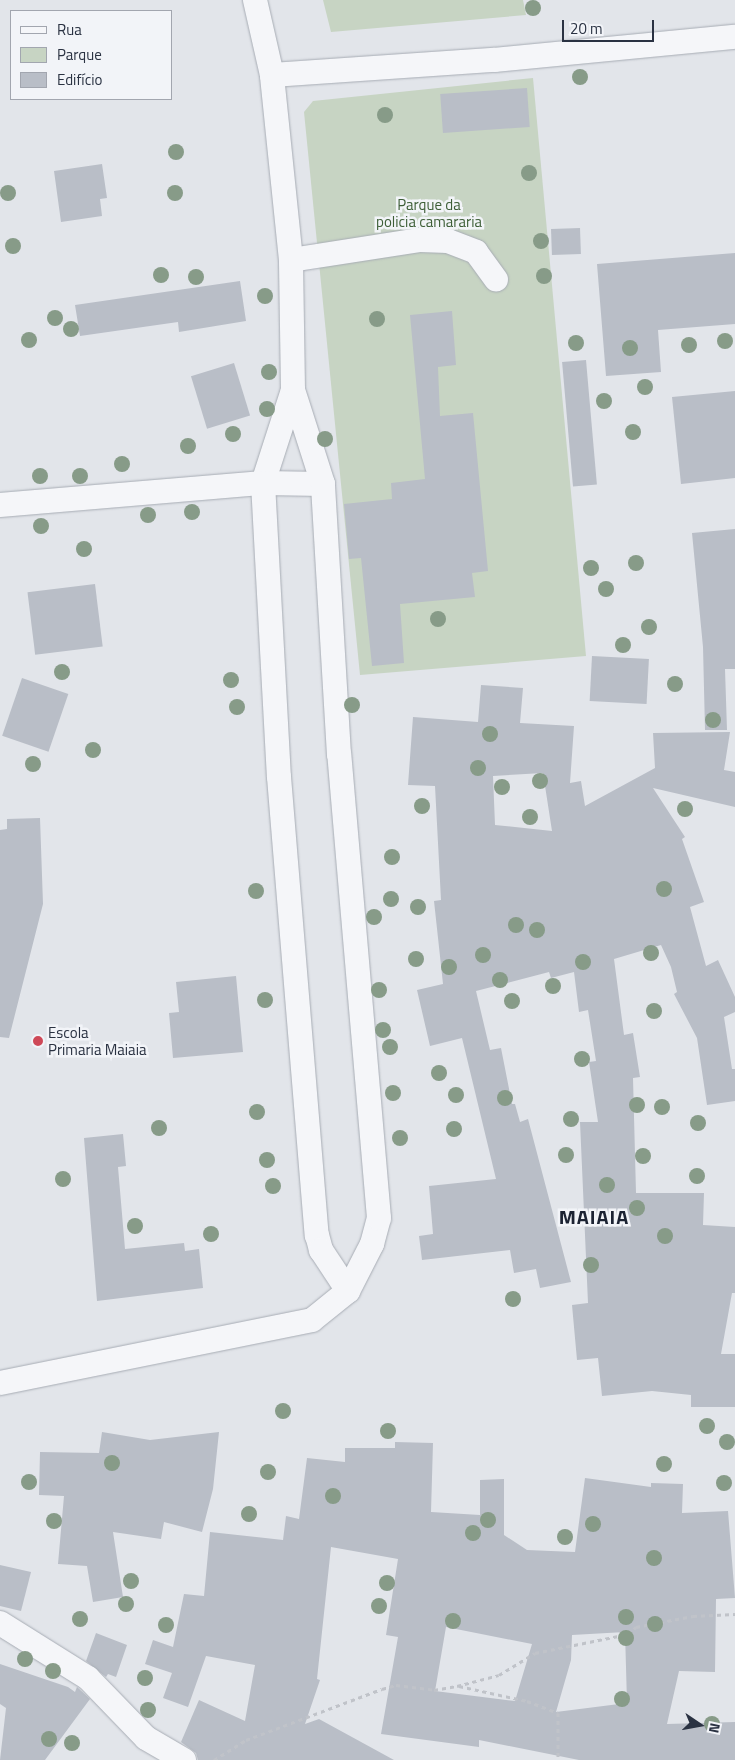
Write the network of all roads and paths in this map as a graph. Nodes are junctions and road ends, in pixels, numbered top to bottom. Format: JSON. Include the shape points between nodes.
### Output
{"nodes":[{"id":1,"x":255,"y":0,"type":"edge"},
{"id":2,"x":735,"y":37,"type":"edge"},
{"id":3,"x":272,"y":75,"type":"junction"},
{"id":4,"x":291,"y":260,"type":"junction"},
{"id":5,"x":496,"y":280,"type":"dead end"},
{"id":6,"x":293,"y":390,"type":"junction"},
{"id":7,"x":263,"y":483,"type":"junction"},
{"id":8,"x":322,"y":484,"type":"junction"},
{"id":9,"x":0,"y":505,"type":"edge"},
{"id":10,"x":348,"y":1291,"type":"junction"},
{"id":11,"x":0,"y":1383,"type":"edge"},
{"id":12,"x":735,"y":1614,"type":"edge"},
{"id":13,"x":0,"y":1623,"type":"edge"},
{"id":14,"x":457,"y":1686,"type":"junction"},
{"id":15,"x":184,"y":1760,"type":"edge"},
{"id":16,"x":214,"y":1760,"type":"edge"},
{"id":17,"x":558,"y":1760,"type":"edge"}],
"edges":[{"from":1,"to":3,"type":"street"},
{"from":2,"to":3,"type":"street","via":[[494,60]]},
{"from":3,"to":4,"type":"street"},
{"from":4,"to":5,"type":"street","via":[[420,240],[448,242],[476,252]]},
{"from":4,"to":6,"type":"street"},
{"from":6,"to":7,"type":"street"},
{"from":6,"to":8,"type":"street"},
{"from":7,"to":8,"type":"street"},
{"from":7,"to":9,"type":"street"},
{"from":7,"to":10,"type":"street","via":[[279,777],[317,1236],[321,1250]]},
{"from":8,"to":10,"type":"street","via":[[339,755],[379,1218],[372,1244]]},
{"from":10,"to":11,"type":"street","via":[[312,1320]]},
{"from":12,"to":14,"type":"path","via":[[674,1620],[636,1628],[628,1634],[535,1653],[499,1675]]},
{"from":13,"to":15,"type":"street","via":[[88,1678],[146,1738]]},
{"from":14,"to":16,"type":"path","via":[[434,1690],[396,1685],[382,1689],[246,1740]]},
{"from":14,"to":17,"type":"path","via":[[527,1701],[558,1713]]}]}
